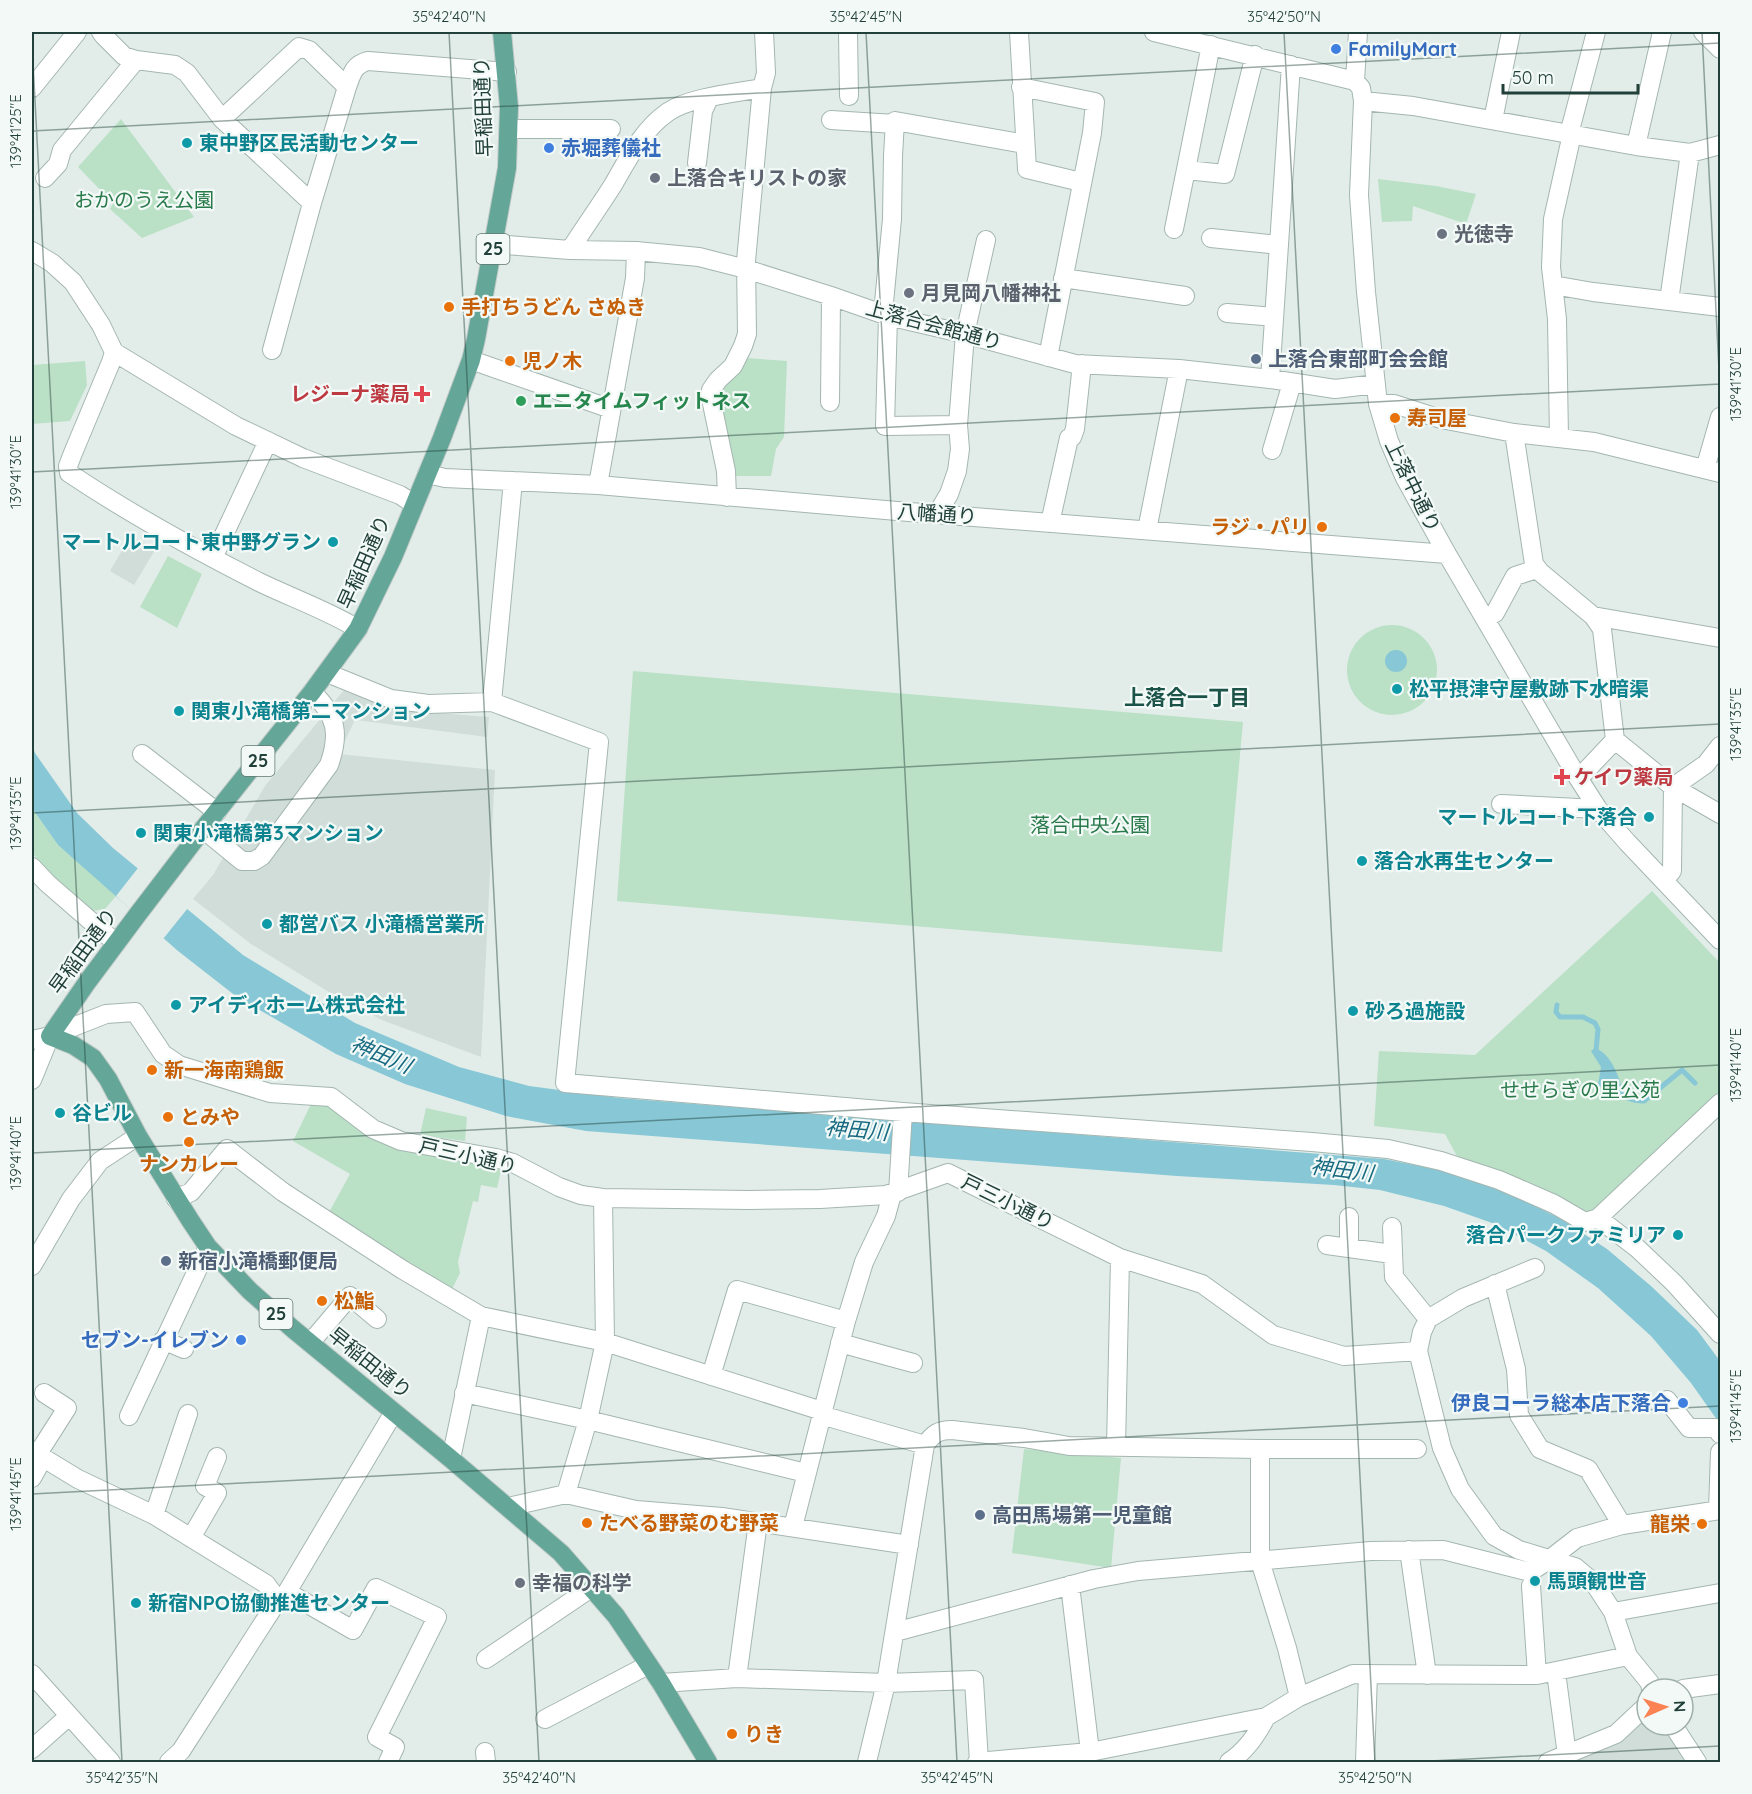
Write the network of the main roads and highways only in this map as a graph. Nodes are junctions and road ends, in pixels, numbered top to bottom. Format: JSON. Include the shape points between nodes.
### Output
{"nodes":[{"id":1,"x":502,"y":32,"type":"edge"},
{"id":2,"x":40,"y":1038,"type":"edge"},
{"id":3,"x":708,"y":1762,"type":"edge"}],
"edges":[{"from":1,"to":2,"type":"main road","name":"早稲田通り","number":"25","via":[[507,72],[507,168],[471,360],[378,590],[358,629],[327,673]]},
{"from":2,"to":3,"type":"main road","name":"早稲田通り","number":"25","via":[[74,1046],[93,1058],[208,1247],[250,1291],[561,1553],[616,1616]]}]}
